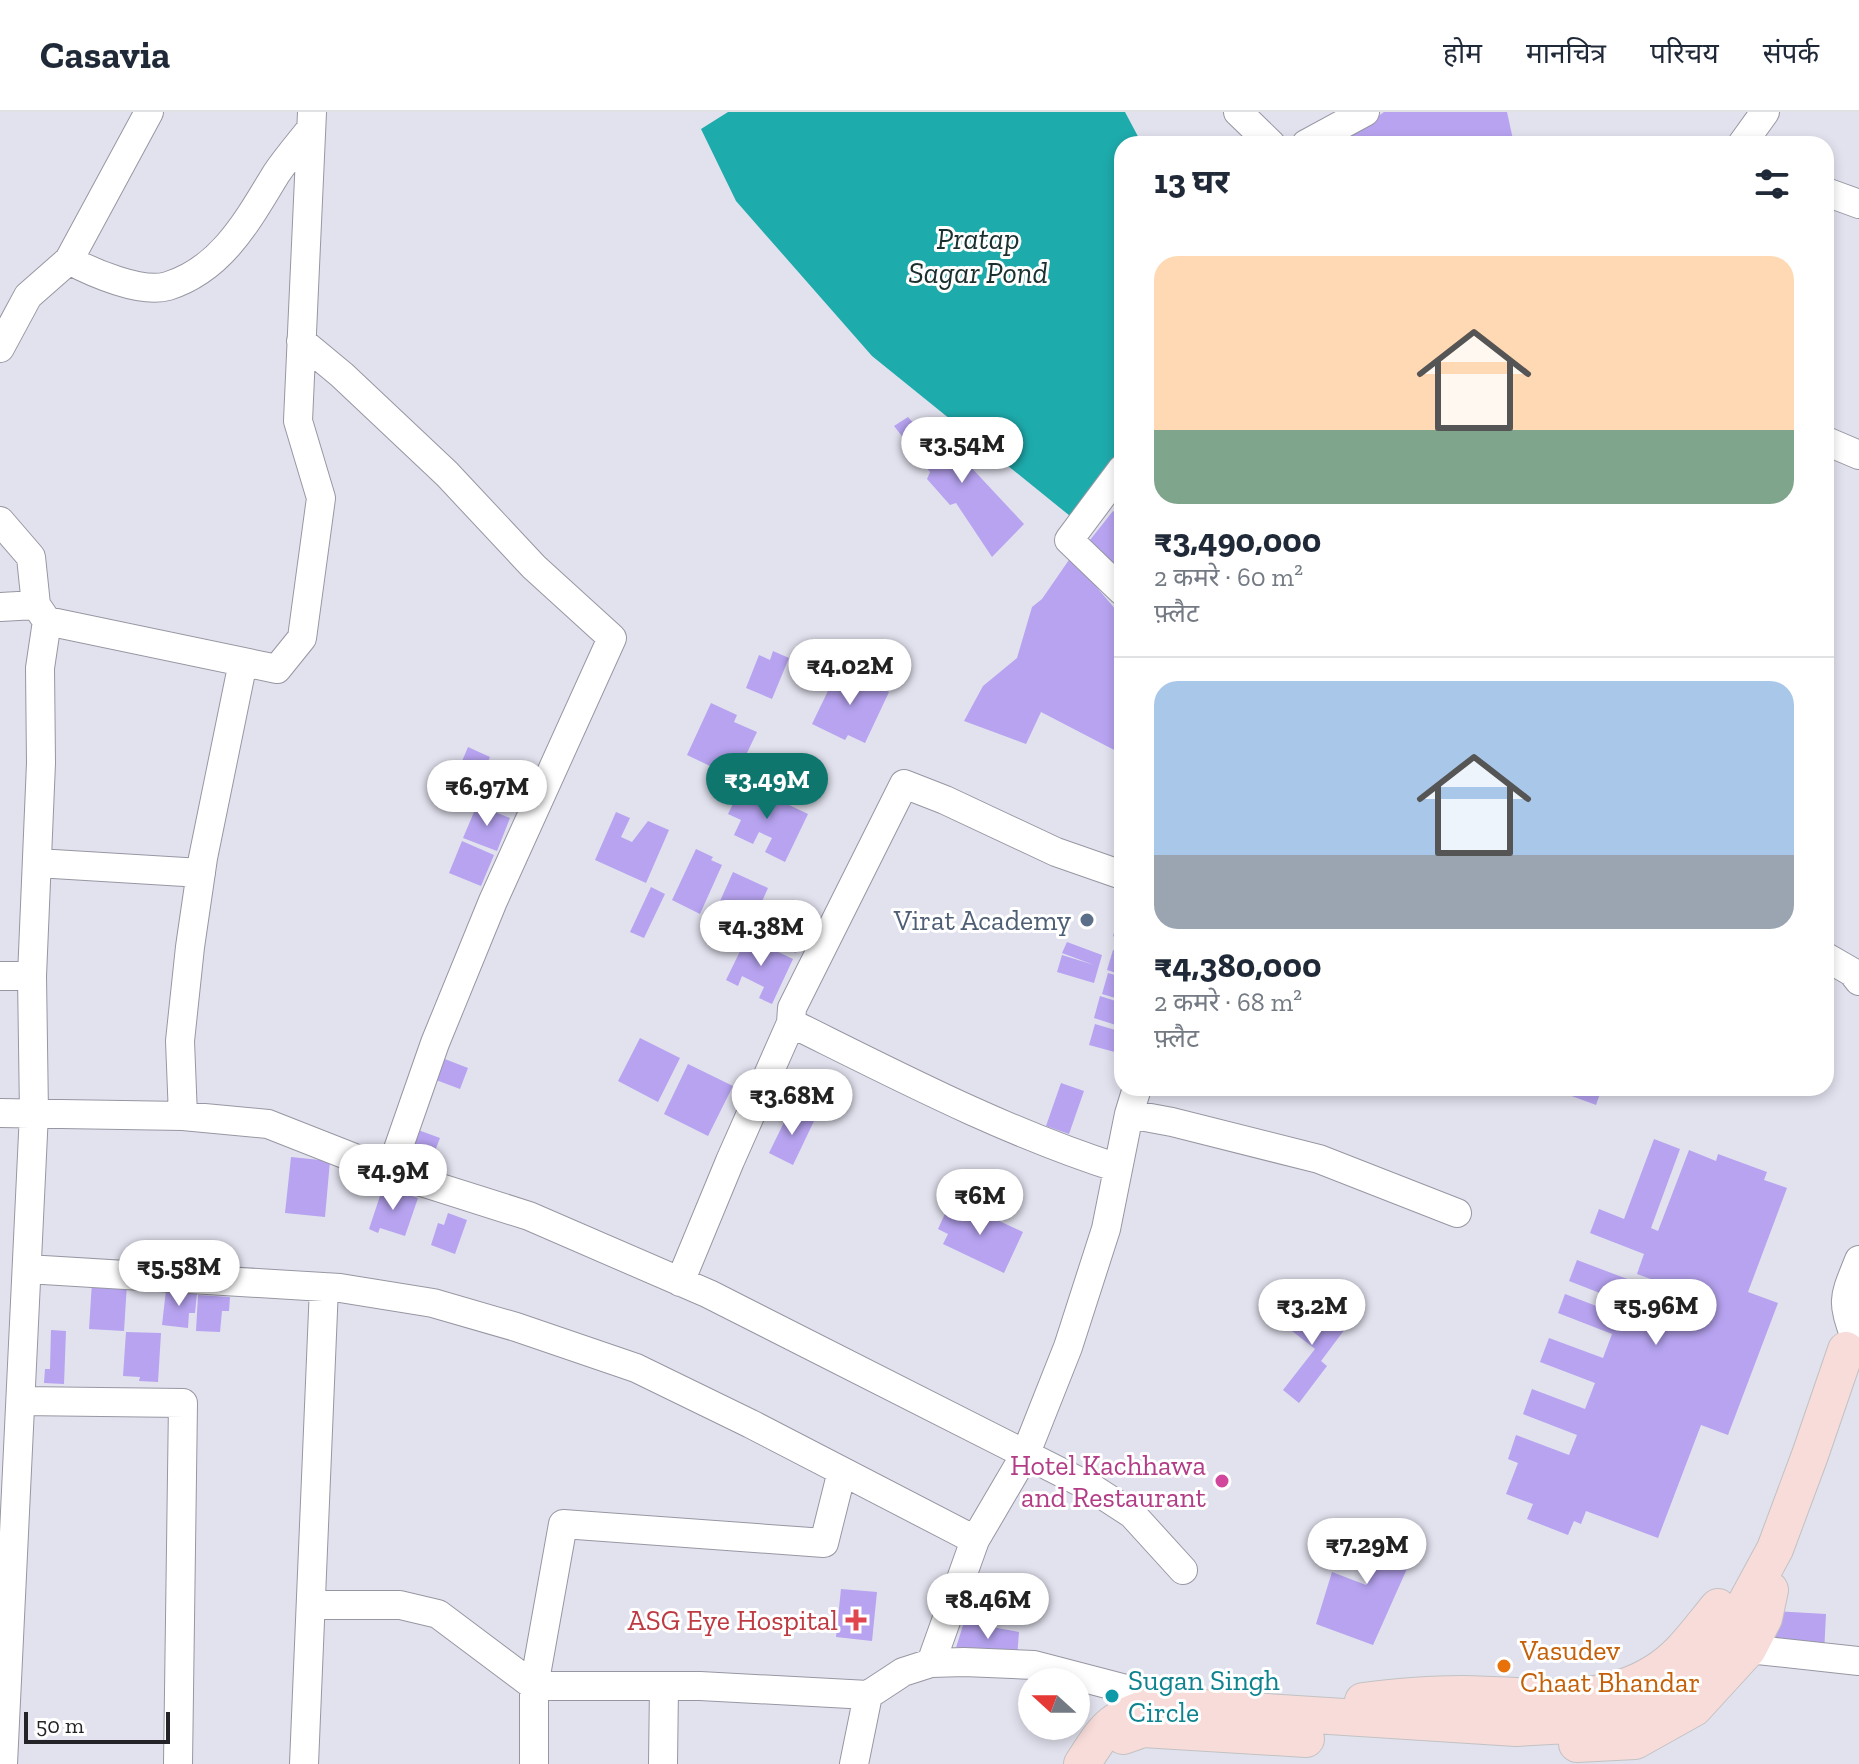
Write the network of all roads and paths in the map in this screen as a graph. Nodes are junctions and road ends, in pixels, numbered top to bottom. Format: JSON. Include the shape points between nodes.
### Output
{"nodes":[{"id":1,"x":149,"y":112,"type":"edge"},
{"id":2,"x":1238,"y":112,"type":"edge"},
{"id":3,"x":1365,"y":112,"type":"edge"},
{"id":4,"x":1765,"y":112,"type":"edge"},
{"id":5,"x":311,"y":121,"type":"edge"},
{"id":6,"x":1263,"y":136,"type":"edge"},
{"id":7,"x":1321,"y":136,"type":"edge"},
{"id":8,"x":1748,"y":136,"type":"edge"},
{"id":9,"x":1834,"y":195,"type":"edge"},
{"id":10,"x":1859,"y":204,"type":"edge"},
{"id":11,"x":69,"y":260,"type":"junction"},
{"id":12,"x":14,"y":296,"type":"edge"},
{"id":13,"x":301,"y":341,"type":"junction"},
{"id":14,"x":0,"y":348,"type":"edge"},
{"id":15,"x":1834,"y":444,"type":"edge"},
{"id":16,"x":1859,"y":455,"type":"edge"},
{"id":17,"x":1114,"y":480,"type":"edge"},
{"id":18,"x":0,"y":521,"type":"edge"},
{"id":19,"x":1114,"y":583,"type":"edge"},
{"id":20,"x":0,"y":607,"type":"edge"},
{"id":21,"x":42,"y":613,"type":"junction"},
{"id":22,"x":243,"y":662,"type":"junction"},
{"id":23,"x":37,"y":863,"type":"junction"},
{"id":24,"x":1114,"y":872,"type":"edge"},
{"id":25,"x":201,"y":873,"type":"junction"},
{"id":26,"x":1834,"y":962,"type":"edge"},
{"id":27,"x":0,"y":976,"type":"edge"},
{"id":28,"x":32,"y":976,"type":"junction"},
{"id":29,"x":1859,"y":981,"type":"edge"},
{"id":30,"x":791,"y":1023,"type":"junction"},
{"id":31,"x":1133,"y":1101,"type":"edge"},
{"id":32,"x":0,"y":1113,"type":"edge"},
{"id":33,"x":34,"y":1113,"type":"junction"},
{"id":34,"x":183,"y":1116,"type":"junction"},
{"id":35,"x":1118,"y":1168,"type":"junction"},
{"id":36,"x":390,"y":1172,"type":"junction"},
{"id":37,"x":1457,"y":1213,"type":"dead end"},
{"id":38,"x":1859,"y":1260,"type":"edge"},
{"id":39,"x":27,"y":1269,"type":"junction"},
{"id":40,"x":680,"y":1282,"type":"junction"},
{"id":41,"x":324,"y":1287,"type":"junction"},
{"id":42,"x":1855,"y":1349,"type":"edge"},
{"id":43,"x":1859,"y":1391,"type":"edge"},
{"id":44,"x":21,"y":1401,"type":"junction"},
{"id":45,"x":1026,"y":1453,"type":"junction"},
{"id":46,"x":1810,"y":1455,"type":"junction"},
{"id":47,"x":842,"y":1471,"type":"junction"},
{"id":48,"x":975,"y":1540,"type":"junction"},
{"id":49,"x":8,"y":1547,"type":"edge"},
{"id":50,"x":1775,"y":1549,"type":"junction"},
{"id":51,"x":1183,"y":1570,"type":"dead end"},
{"id":52,"x":311,"y":1605,"type":"junction"},
{"id":53,"x":1748,"y":1649,"type":"junction"},
{"id":54,"x":1859,"y":1661,"type":"edge"},
{"id":55,"x":931,"y":1663,"type":"junction"},
{"id":56,"x":4,"y":1682,"type":"edge"},
{"id":57,"x":534,"y":1686,"type":"junction"},
{"id":58,"x":664,"y":1686,"type":"junction"},
{"id":59,"x":1126,"y":1689,"type":"dead end"},
{"id":60,"x":868,"y":1695,"type":"junction"},
{"id":61,"x":3,"y":1764,"type":"edge"},
{"id":62,"x":178,"y":1764,"type":"edge"},
{"id":63,"x":304,"y":1764,"type":"edge"},
{"id":64,"x":534,"y":1764,"type":"edge"},
{"id":65,"x":663,"y":1764,"type":"edge"},
{"id":66,"x":854,"y":1764,"type":"edge"},
{"id":67,"x":1073,"y":1764,"type":"edge"},
{"id":68,"x":1082,"y":1764,"type":"edge"},
{"id":69,"x":1093,"y":1764,"type":"edge"}],
"edges":[{"from":1,"to":11,"type":"street"},
{"from":2,"to":6,"type":"street"},
{"from":3,"to":7,"type":"street"},
{"from":4,"to":8,"type":"street"},
{"from":5,"to":11,"type":"street","via":[[230,246],[202,272],[167,287],[146,287]]},
{"from":5,"to":13,"type":"street"},
{"from":9,"to":10,"type":"street"},
{"from":11,"to":12,"type":"street"},
{"from":12,"to":14,"type":"street"},
{"from":13,"to":22,"type":"street","via":[[298,421],[321,498],[302,638],[277,669]]},
{"from":13,"to":36,"type":"street","via":[[437,464],[534,567],[612,638],[481,930]]},
{"from":15,"to":16,"type":"street"},
{"from":17,"to":19,"type":"street","via":[[1069,540]]},
{"from":18,"to":21,"type":"street","via":[[31,557]]},
{"from":20,"to":21,"type":"street"},
{"from":21,"to":22,"type":"street"},
{"from":21,"to":23,"type":"street"},
{"from":22,"to":25,"type":"street"},
{"from":23,"to":25,"type":"street"},
{"from":23,"to":28,"type":"street"},
{"from":24,"to":30,"type":"street","via":[[904,784],[792,1008]]},
{"from":25,"to":34,"type":"street","via":[[180,1041]]},
{"from":26,"to":29,"type":"street"},
{"from":27,"to":28,"type":"street"},
{"from":28,"to":33,"type":"street"},
{"from":30,"to":35,"type":"street","via":[[992,1120]]},
{"from":30,"to":40,"type":"street"},
{"from":31,"to":35,"type":"street"},
{"from":31,"to":37,"type":"street","via":[[1319,1159]]},
{"from":32,"to":33,"type":"street"},
{"from":33,"to":34,"type":"street"},
{"from":33,"to":39,"type":"street"},
{"from":34,"to":36,"type":"street","via":[[268,1124]]},
{"from":35,"to":45,"type":"street","via":[[1106,1229],[1073,1332]]},
{"from":36,"to":40,"type":"street","via":[[529,1216]]},
{"from":38,"to":42,"type":"street","via":[[1844,1309]]},
{"from":39,"to":41,"type":"street"},
{"from":39,"to":44,"type":"street"},
{"from":40,"to":45,"type":"street"},
{"from":41,"to":47,"type":"street","via":[[433,1303],[636,1368]]},
{"from":41,"to":52,"type":"street"},
{"from":42,"to":46,"type":"main road"},
{"from":43,"to":46,"type":"main road"},
{"from":44,"to":49,"type":"street"},
{"from":44,"to":62,"type":"street","via":[[183,1403]]},
{"from":45,"to":48,"type":"street"},
{"from":45,"to":51,"type":"street","via":[[1132,1514]]},
{"from":46,"to":50,"type":"main road"},
{"from":47,"to":48,"type":"street"},
{"from":47,"to":57,"type":"street","via":[[824,1543],[563,1524]]},
{"from":48,"to":55,"type":"street"},
{"from":49,"to":56,"type":"street"},
{"from":50,"to":53,"type":"main road","via":[[1764,1618]]},
{"from":50,"to":67,"type":"main road","via":[[1735,1586],[1688,1645],[1656,1673],[1625,1688],[1588,1697],[1460,1694],[1346,1704],[1204,1696],[1175,1689],[1123,1703],[1096,1729]]},
{"from":50,"to":68,"type":"main road","via":[[1697,1677],[1660,1702],[1604,1723],[1516,1728],[1156,1705],[1102,1731]]},
{"from":52,"to":57,"type":"street","via":[[400,1605],[438,1614]]},
{"from":52,"to":63,"type":"street"},
{"from":53,"to":54,"type":"street"},
{"from":53,"to":69,"type":"main road","via":[[1694,1708],[1635,1741],[1435,1744],[1143,1729],[1116,1738]]},
{"from":55,"to":59,"type":"street","via":[[1034,1665]]},
{"from":55,"to":60,"type":"street","via":[[903,1672]]},
{"from":56,"to":61,"type":"street"},
{"from":57,"to":58,"type":"street"},
{"from":57,"to":64,"type":"street"},
{"from":58,"to":60,"type":"street"},
{"from":58,"to":65,"type":"street"},
{"from":60,"to":66,"type":"street"}]}
